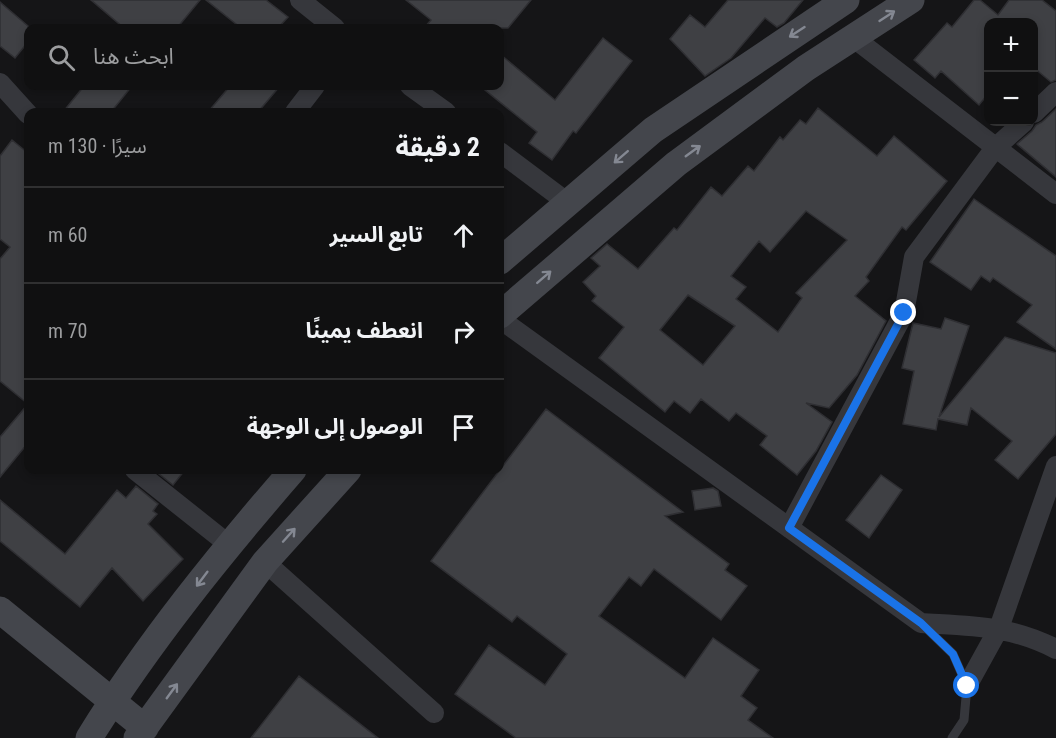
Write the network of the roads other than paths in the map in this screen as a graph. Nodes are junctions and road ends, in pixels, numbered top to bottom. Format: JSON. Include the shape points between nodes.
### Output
{"nodes":[{"id":1,"x":300,"y":0,"type":"edge"},
{"id":2,"x":846,"y":0,"type":"edge"},
{"id":3,"x":911,"y":0,"type":"edge"},
{"id":4,"x":330,"y":24,"type":"edge"},
{"id":5,"x":854,"y":38,"type":"junction"},
{"id":6,"x":0,"y":83,"type":"edge"},
{"id":7,"x":312,"y":90,"type":"edge"},
{"id":8,"x":416,"y":90,"type":"edge"},
{"id":9,"x":1056,"y":92,"type":"edge"},
{"id":10,"x":298,"y":108,"type":"edge"},
{"id":11,"x":440,"y":108,"type":"edge"},
{"id":12,"x":1038,"y":109,"type":"edge"},
{"id":13,"x":24,"y":110,"type":"edge"},
{"id":14,"x":1020,"y":126,"type":"edge"},
{"id":15,"x":995,"y":148,"type":"junction"},
{"id":16,"x":504,"y":155,"type":"edge"},
{"id":17,"x":1056,"y":194,"type":"edge"},
{"id":18,"x":568,"y":203,"type":"junction"},
{"id":19,"x":504,"y":258,"type":"edge"},
{"id":20,"x":504,"y":314,"type":"edge"},
{"id":21,"x":504,"y":320,"type":"edge"},
{"id":22,"x":1056,"y":466,"type":"edge"},
{"id":23,"x":140,"y":474,"type":"edge"},
{"id":24,"x":289,"y":474,"type":"edge"},
{"id":25,"x":344,"y":474,"type":"edge"},
{"id":26,"x":789,"y":528,"type":"junction"},
{"id":27,"x":228,"y":544,"type":"junction"},
{"id":28,"x":265,"y":562,"type":"junction"},
{"id":29,"x":0,"y":610,"type":"edge"},
{"id":30,"x":921,"y":623,"type":"junction"},
{"id":31,"x":999,"y":628,"type":"junction"},
{"id":32,"x":1056,"y":649,"type":"edge"},
{"id":33,"x":967,"y":686,"type":"junction"},
{"id":34,"x":112,"y":702,"type":"junction"},
{"id":35,"x":434,"y":713,"type":"dead end"},
{"id":36,"x":141,"y":733,"type":"edge"},
{"id":37,"x":89,"y":738,"type":"edge"},
{"id":38,"x":952,"y":738,"type":"edge"}],
"edges":[{"from":1,"to":4,"type":"street"},
{"from":2,"to":18,"type":"street","one_way":true,"via":[[653,130]]},
{"from":5,"to":3,"type":"street","one_way":true},
{"from":5,"to":15,"type":"street"},
{"from":20,"to":5,"type":"street","one_way":true,"via":[[676,164],[806,68]]},
{"from":6,"to":13,"type":"street"},
{"from":7,"to":10,"type":"street"},
{"from":8,"to":11,"type":"street"},
{"from":9,"to":12,"type":"street"},
{"from":14,"to":15,"type":"street"},
{"from":15,"to":17,"type":"street"},
{"from":15,"to":26,"type":"street","via":[[914,257],[904,313]]},
{"from":16,"to":18,"type":"street"},
{"from":18,"to":19,"type":"street"},
{"from":21,"to":26,"type":"street"},
{"from":22,"to":31,"type":"street"},
{"from":23,"to":27,"type":"street"},
{"from":24,"to":27,"type":"street"},
{"from":28,"to":25,"type":"street","one_way":true},
{"from":26,"to":30,"type":"street"},
{"from":27,"to":34,"type":"street","one_way":true},
{"from":28,"to":35,"type":"street"},
{"from":36,"to":28,"type":"street","one_way":true},
{"from":29,"to":34,"type":"street"},
{"from":30,"to":31,"type":"street"},
{"from":30,"to":33,"type":"lane","via":[[953,654]]},
{"from":31,"to":32,"type":"street","via":[[1036,638]]},
{"from":31,"to":33,"type":"street"},
{"from":33,"to":38,"type":"lane","via":[[964,720]]},
{"from":34,"to":36,"type":"street"},
{"from":34,"to":37,"type":"street"}]}
